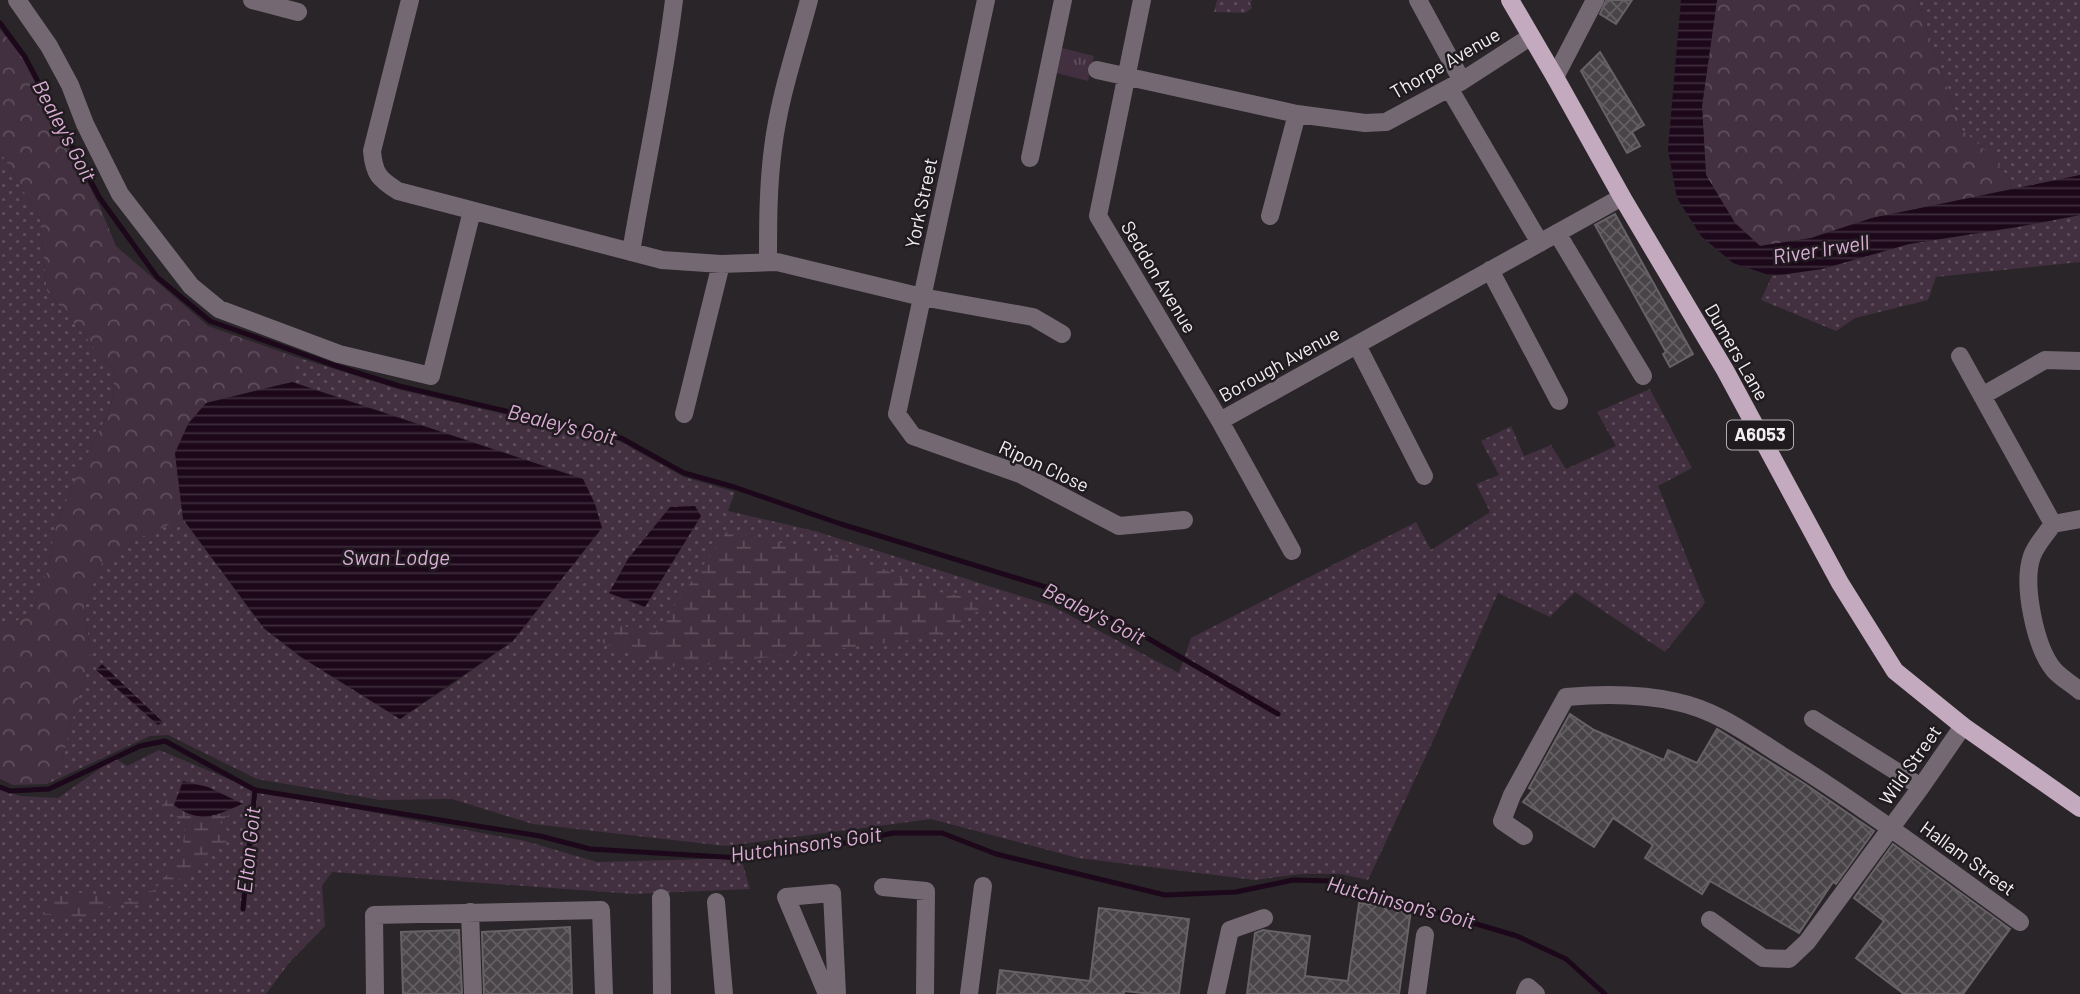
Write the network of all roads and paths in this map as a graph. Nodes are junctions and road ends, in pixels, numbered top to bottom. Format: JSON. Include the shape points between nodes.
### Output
{"nodes":[{"id":1,"x":17,"y":0,"type":"edge"},
{"id":2,"x":252,"y":0,"type":"edge"},
{"id":3,"x":410,"y":0,"type":"edge"},
{"id":4,"x":674,"y":0,"type":"edge"},
{"id":5,"x":809,"y":0,"type":"edge"},
{"id":6,"x":986,"y":0,"type":"edge"},
{"id":7,"x":1063,"y":0,"type":"edge"},
{"id":8,"x":1142,"y":0,"type":"edge"},
{"id":9,"x":1418,"y":0,"type":"edge"},
{"id":10,"x":1510,"y":0,"type":"edge"},
{"id":11,"x":1595,"y":0,"type":"edge"},
{"id":12,"x":298,"y":12,"type":"dead end"},
{"id":13,"x":1530,"y":37,"type":"junction"},
{"id":14,"x":1097,"y":70,"type":"dead end"},
{"id":15,"x":1127,"y":75,"type":"junction"},
{"id":16,"x":1555,"y":77,"type":"junction"},
{"id":17,"x":1455,"y":84,"type":"junction"},
{"id":18,"x":1297,"y":114,"type":"junction"},
{"id":19,"x":1030,"y":158,"type":"dead end"},
{"id":20,"x":1622,"y":197,"type":"junction"},
{"id":21,"x":472,"y":211,"type":"junction"},
{"id":22,"x":1270,"y":216,"type":"dead end"},
{"id":23,"x":1557,"y":233,"type":"junction"},
{"id":24,"x":1540,"y":243,"type":"junction"},
{"id":25,"x":631,"y":253,"type":"junction"},
{"id":26,"x":768,"y":262,"type":"junction"},
{"id":27,"x":721,"y":264,"type":"junction"},
{"id":28,"x":1490,"y":270,"type":"junction"},
{"id":29,"x":922,"y":298,"type":"junction"},
{"id":30,"x":1062,"y":334,"type":"dead end"},
{"id":31,"x":1357,"y":345,"type":"junction"},
{"id":32,"x":1960,"y":356,"type":"dead end"},
{"id":33,"x":2080,"y":361,"type":"edge"},
{"id":34,"x":1643,"y":376,"type":"dead end"},
{"id":35,"x":1982,"y":396,"type":"junction"},
{"id":36,"x":1559,"y":401,"type":"dead end"},
{"id":37,"x":684,"y":414,"type":"dead end"},
{"id":38,"x":897,"y":414,"type":"joint"},
{"id":39,"x":1220,"y":421,"type":"junction"},
{"id":40,"x":1424,"y":476,"type":"dead end"},
{"id":41,"x":2080,"y":519,"type":"edge"},
{"id":42,"x":1184,"y":520,"type":"dead end"},
{"id":43,"x":2053,"y":524,"type":"junction"},
{"id":44,"x":1292,"y":551,"type":"dead end"},
{"id":45,"x":2080,"y":691,"type":"edge"},
{"id":46,"x":1813,"y":719,"type":"dead end"},
{"id":47,"x":1963,"y":726,"type":"junction"},
{"id":48,"x":1921,"y":787,"type":"junction"},
{"id":49,"x":2080,"y":808,"type":"edge"},
{"id":50,"x":1891,"y":828,"type":"junction"},
{"id":51,"x":1524,"y":836,"type":"dead end"},
{"id":52,"x":983,"y":886,"type":"dead end"},
{"id":53,"x":883,"y":887,"type":"dead end"},
{"id":54,"x":661,"y":898,"type":"dead end"},
{"id":55,"x":716,"y":902,"type":"dead end"},
{"id":56,"x":470,"y":912,"type":"junction"},
{"id":57,"x":1264,"y":918,"type":"dead end"},
{"id":58,"x":1710,"y":920,"type":"dead end"},
{"id":59,"x":2020,"y":922,"type":"dead end"},
{"id":60,"x":1425,"y":935,"type":"dead end"},
{"id":61,"x":375,"y":994,"type":"edge"},
{"id":62,"x":472,"y":994,"type":"edge"},
{"id":63,"x":604,"y":994,"type":"edge"},
{"id":64,"x":662,"y":994,"type":"edge"},
{"id":65,"x":724,"y":994,"type":"edge"},
{"id":66,"x":827,"y":994,"type":"edge"},
{"id":67,"x":837,"y":994,"type":"edge"},
{"id":68,"x":925,"y":994,"type":"edge"},
{"id":69,"x":969,"y":994,"type":"edge"},
{"id":70,"x":1216,"y":994,"type":"edge"},
{"id":71,"x":1417,"y":994,"type":"edge"},
{"id":72,"x":1525,"y":994,"type":"edge"},
{"id":73,"x":1536,"y":994,"type":"edge"}],
"edges":[{"from":1,"to":21,"type":"street","via":[[49,46],[120,194],[191,286],[219,309],[339,354],[432,376]]},
{"from":2,"to":12,"type":"street"},
{"from":3,"to":21,"type":"street","via":[[372,151],[373,169],[398,191]]},
{"from":4,"to":25,"type":"street"},
{"from":5,"to":26,"type":"street","via":[[773,146]]},
{"from":6,"to":29,"type":"street","name":"York Street"},
{"from":7,"to":19,"type":"street"},
{"from":8,"to":15,"type":"street","name":"Seddon Avenue"},
{"from":9,"to":17,"type":"street"},
{"from":10,"to":13,"type":"main road","name":"Dumers Lane","number":"A6053"},
{"from":11,"to":16,"type":"street"},
{"from":13,"to":16,"type":"main road","name":"Dumers Lane","number":"A6053"},
{"from":13,"to":17,"type":"street","name":"Thorpe Avenue"},
{"from":14,"to":15,"type":"street","name":"Thorpe Avenue"},
{"from":15,"to":18,"type":"street","name":"Thorpe Avenue"},
{"from":15,"to":39,"type":"street","name":"Seddon Avenue","via":[[1098,216]]},
{"from":16,"to":20,"type":"main road","name":"Dumers Lane","number":"A6053"},
{"from":17,"to":18,"type":"street","name":"Thorpe Avenue","via":[[1385,122]]},
{"from":17,"to":24,"type":"street"},
{"from":18,"to":22,"type":"street"},
{"from":20,"to":23,"type":"street","name":"Borough Avenue"},
{"from":20,"to":47,"type":"main road","name":"Dumers Lane","number":"A6053","via":[[1725,370],[1840,583],[1895,671]]},
{"from":21,"to":25,"type":"street"},
{"from":23,"to":24,"type":"street","name":"Borough Avenue"},
{"from":23,"to":34,"type":"street"},
{"from":24,"to":28,"type":"street","name":"Borough Avenue"},
{"from":25,"to":27,"type":"street"},
{"from":26,"to":27,"type":"street"},
{"from":26,"to":29,"type":"street"},
{"from":27,"to":37,"type":"street"},
{"from":28,"to":31,"type":"street","name":"Borough Avenue"},
{"from":28,"to":36,"type":"street"},
{"from":29,"to":30,"type":"street","via":[[1033,317]]},
{"from":29,"to":38,"type":"street","name":"York Street"},
{"from":31,"to":39,"type":"street","name":"Borough Avenue"},
{"from":31,"to":40,"type":"street","name":"Borough Avenue"},
{"from":32,"to":35,"type":"street"},
{"from":33,"to":35,"type":"street","via":[[2045,360]]},
{"from":35,"to":43,"type":"street"},
{"from":38,"to":42,"type":"street","name":"Ripon Close","via":[[913,436],[1020,474],[1119,526]]},
{"from":39,"to":44,"type":"street","name":"Seddon Avenue"},
{"from":41,"to":43,"type":"street"},
{"from":43,"to":45,"type":"street","via":[[2032,554],[2028,574],[2035,632],[2056,673]]},
{"from":46,"to":48,"type":"street"},
{"from":47,"to":48,"type":"street","name":"Wild Street"},
{"from":47,"to":49,"type":"main road","name":"Dumers Lane","number":"A6053"},
{"from":48,"to":50,"type":"street","name":"Wild Street"},
{"from":50,"to":51,"type":"street","name":"Hallam Street","via":[[1723,718],[1678,702],[1602,694],[1566,697],[1512,795],[1502,821]]},
{"from":50,"to":58,"type":"street","name":"Wild Street","via":[[1807,942],[1789,959],[1763,958]]},
{"from":50,"to":59,"type":"street","name":"Hallam Street"},
{"from":52,"to":69,"type":"street"},
{"from":53,"to":68,"type":"street","via":[[926,891]]},
{"from":54,"to":64,"type":"street"},
{"from":55,"to":65,"type":"street"},
{"from":56,"to":61,"type":"street","via":[[374,915]]},
{"from":56,"to":62,"type":"street"},
{"from":56,"to":63,"type":"street","via":[[601,911]]},
{"from":57,"to":70,"type":"street","via":[[1230,930]]},
{"from":60,"to":71,"type":"street"},
{"from":66,"to":67,"type":"street","via":[[786,897],[832,893]]},
{"from":72,"to":73,"type":"street","via":[[1528,987]]}]}
